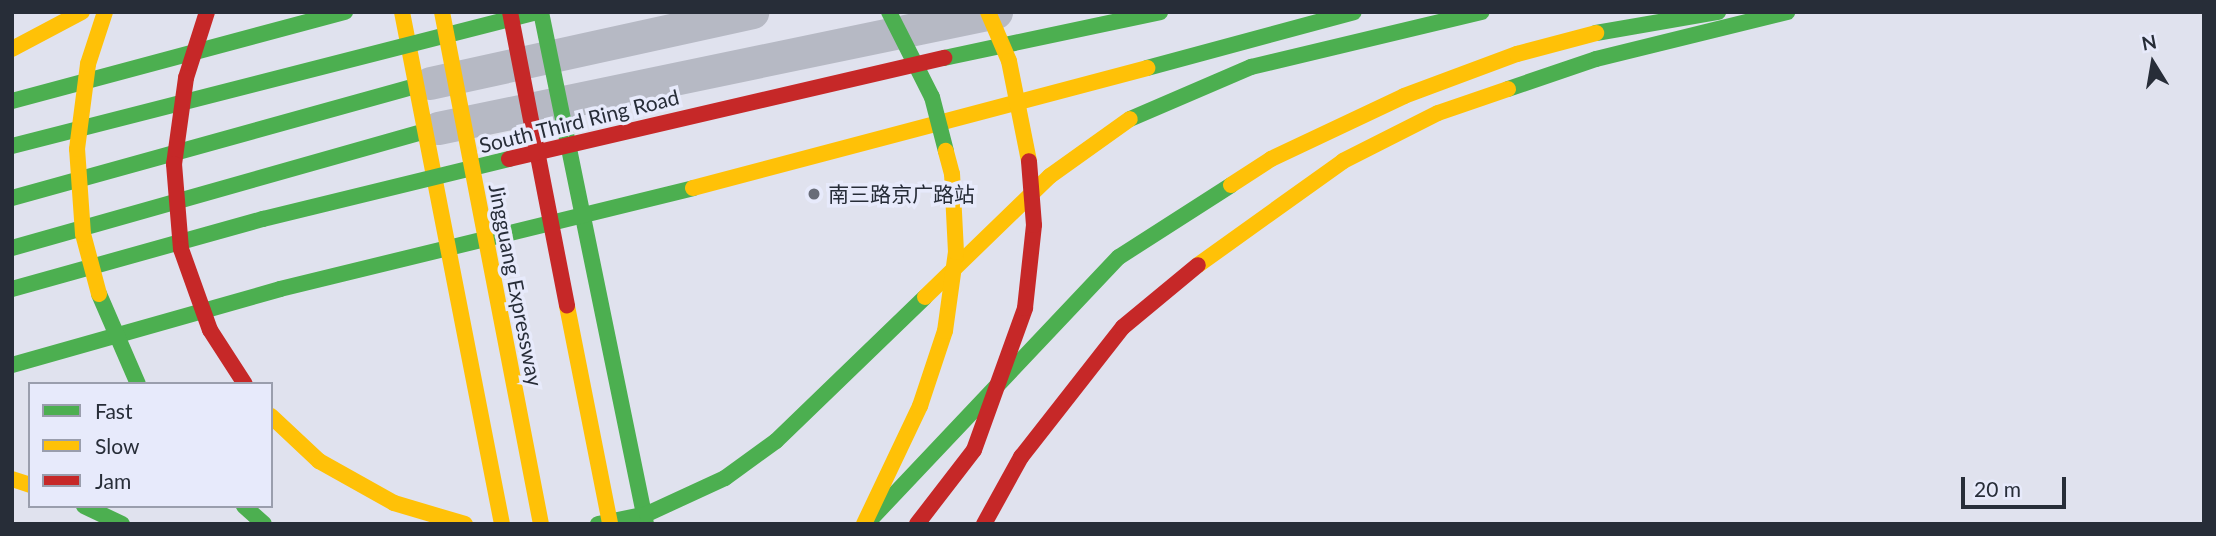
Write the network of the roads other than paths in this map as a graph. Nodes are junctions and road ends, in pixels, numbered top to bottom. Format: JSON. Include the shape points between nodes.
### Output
{"nodes":[{"id":1,"x":82,"y":12,"type":"edge"},
{"id":2,"x":105,"y":12,"type":"edge"},
{"id":3,"x":207,"y":12,"type":"edge"},
{"id":4,"x":345,"y":12,"type":"edge"},
{"id":5,"x":402,"y":12,"type":"edge"},
{"id":6,"x":442,"y":12,"type":"edge"},
{"id":7,"x":510,"y":12,"type":"edge"},
{"id":8,"x":539,"y":12,"type":"edge"},
{"id":9,"x":752,"y":12,"type":"edge"},
{"id":10,"x":889,"y":12,"type":"edge"},
{"id":11,"x":988,"y":12,"type":"edge"},
{"id":12,"x":996,"y":12,"type":"edge"},
{"id":13,"x":1160,"y":12,"type":"edge"},
{"id":14,"x":1354,"y":12,"type":"edge"},
{"id":15,"x":1482,"y":12,"type":"edge"},
{"id":16,"x":1718,"y":12,"type":"edge"},
{"id":17,"x":1787,"y":12,"type":"edge"},
{"id":18,"x":12,"y":50,"type":"edge"},
{"id":19,"x":550,"y":57,"type":"junction"},
{"id":20,"x":416,"y":86,"type":"junction"},
{"id":21,"x":12,"y":101,"type":"edge"},
{"id":22,"x":559,"y":103,"type":"junction"},
{"id":23,"x":425,"y":131,"type":"junction"},
{"id":24,"x":12,"y":146,"type":"edge"},
{"id":25,"x":12,"y":198,"type":"edge"},
{"id":26,"x":583,"y":215,"type":"junction"},
{"id":27,"x":12,"y":248,"type":"edge"},
{"id":28,"x":448,"y":248,"type":"junction"},
{"id":29,"x":12,"y":289,"type":"edge"},
{"id":30,"x":12,"y":365,"type":"edge"},
{"id":31,"x":137,"y":382,"type":"edge"},
{"id":32,"x":244,"y":382,"type":"edge"},
{"id":33,"x":273,"y":418,"type":"edge"},
{"id":34,"x":88,"y":508,"type":"edge"},
{"id":35,"x":246,"y":508,"type":"edge"},
{"id":36,"x":122,"y":524,"type":"edge"},
{"id":37,"x":264,"y":524,"type":"edge"},
{"id":38,"x":465,"y":524,"type":"edge"},
{"id":39,"x":502,"y":524,"type":"edge"},
{"id":40,"x":541,"y":524,"type":"edge"},
{"id":41,"x":598,"y":524,"type":"edge"},
{"id":42,"x":610,"y":524,"type":"edge"},
{"id":43,"x":646,"y":524,"type":"edge"},
{"id":44,"x":865,"y":524,"type":"edge"},
{"id":45,"x":917,"y":524,"type":"edge"},
{"id":46,"x":984,"y":524,"type":"edge"}],
"edges":[{"from":1,"to":18,"type":"main road"},
{"from":2,"to":31,"type":"main road","bridge":true,"via":[[88,64],[77,149],[83,234],[105,316]]},
{"from":3,"to":32,"type":"main road","bridge":true,"via":[[186,78],[174,163],[181,249],[210,330]]},
{"from":4,"to":21,"type":"main road"},
{"from":5,"to":20,"type":"main road"},
{"from":6,"to":40,"type":"main road","name":"Jingguang Expressway","bridge":true},
{"from":7,"to":42,"type":"main road","bridge":true},
{"from":8,"to":19,"type":"main road"},
{"from":8,"to":24,"type":"main road","bridge":true},
{"from":9,"to":19,"type":"street"},
{"from":10,"to":44,"type":"main road","bridge":true,"via":[[932,97],[952,174],[956,253],[945,331]]},
{"from":11,"to":45,"type":"main road","bridge":true,"via":[[1009,61],[1028,142],[1034,225],[1026,308],[974,450]]},
{"from":12,"to":22,"type":"street"},
{"from":13,"to":29,"type":"main road","name":"South Third Ring Road","bridge":true,"via":[[775,94],[263,219]]},
{"from":14,"to":26,"type":"main road"},
{"from":15,"to":41,"type":"main road","bridge":true,"via":[[1251,67],[1121,123],[1050,176],[776,440],[714,483],[647,514]]},
{"from":16,"to":44,"type":"main road","via":[[1569,37],[1517,54],[1404,96],[1271,159],[1119,257]]},
{"from":17,"to":46,"type":"main road","via":[[1595,59],[1438,113],[1342,161],[1227,240],[1123,327],[1021,457]]},
{"from":19,"to":20,"type":"street"},
{"from":19,"to":22,"type":"main road"},
{"from":20,"to":23,"type":"main road"},
{"from":20,"to":25,"type":"main road"},
{"from":22,"to":23,"type":"street"},
{"from":22,"to":26,"type":"main road"},
{"from":23,"to":27,"type":"main road"},
{"from":23,"to":28,"type":"main road"},
{"from":26,"to":28,"type":"main road"},
{"from":26,"to":43,"type":"main road"},
{"from":28,"to":30,"type":"main road","via":[[280,289]]},
{"from":28,"to":39,"type":"main road"},
{"from":33,"to":38,"type":"main road","via":[[319,461],[394,503]]},
{"from":34,"to":36,"type":"main road"},
{"from":35,"to":37,"type":"main road"}]}
